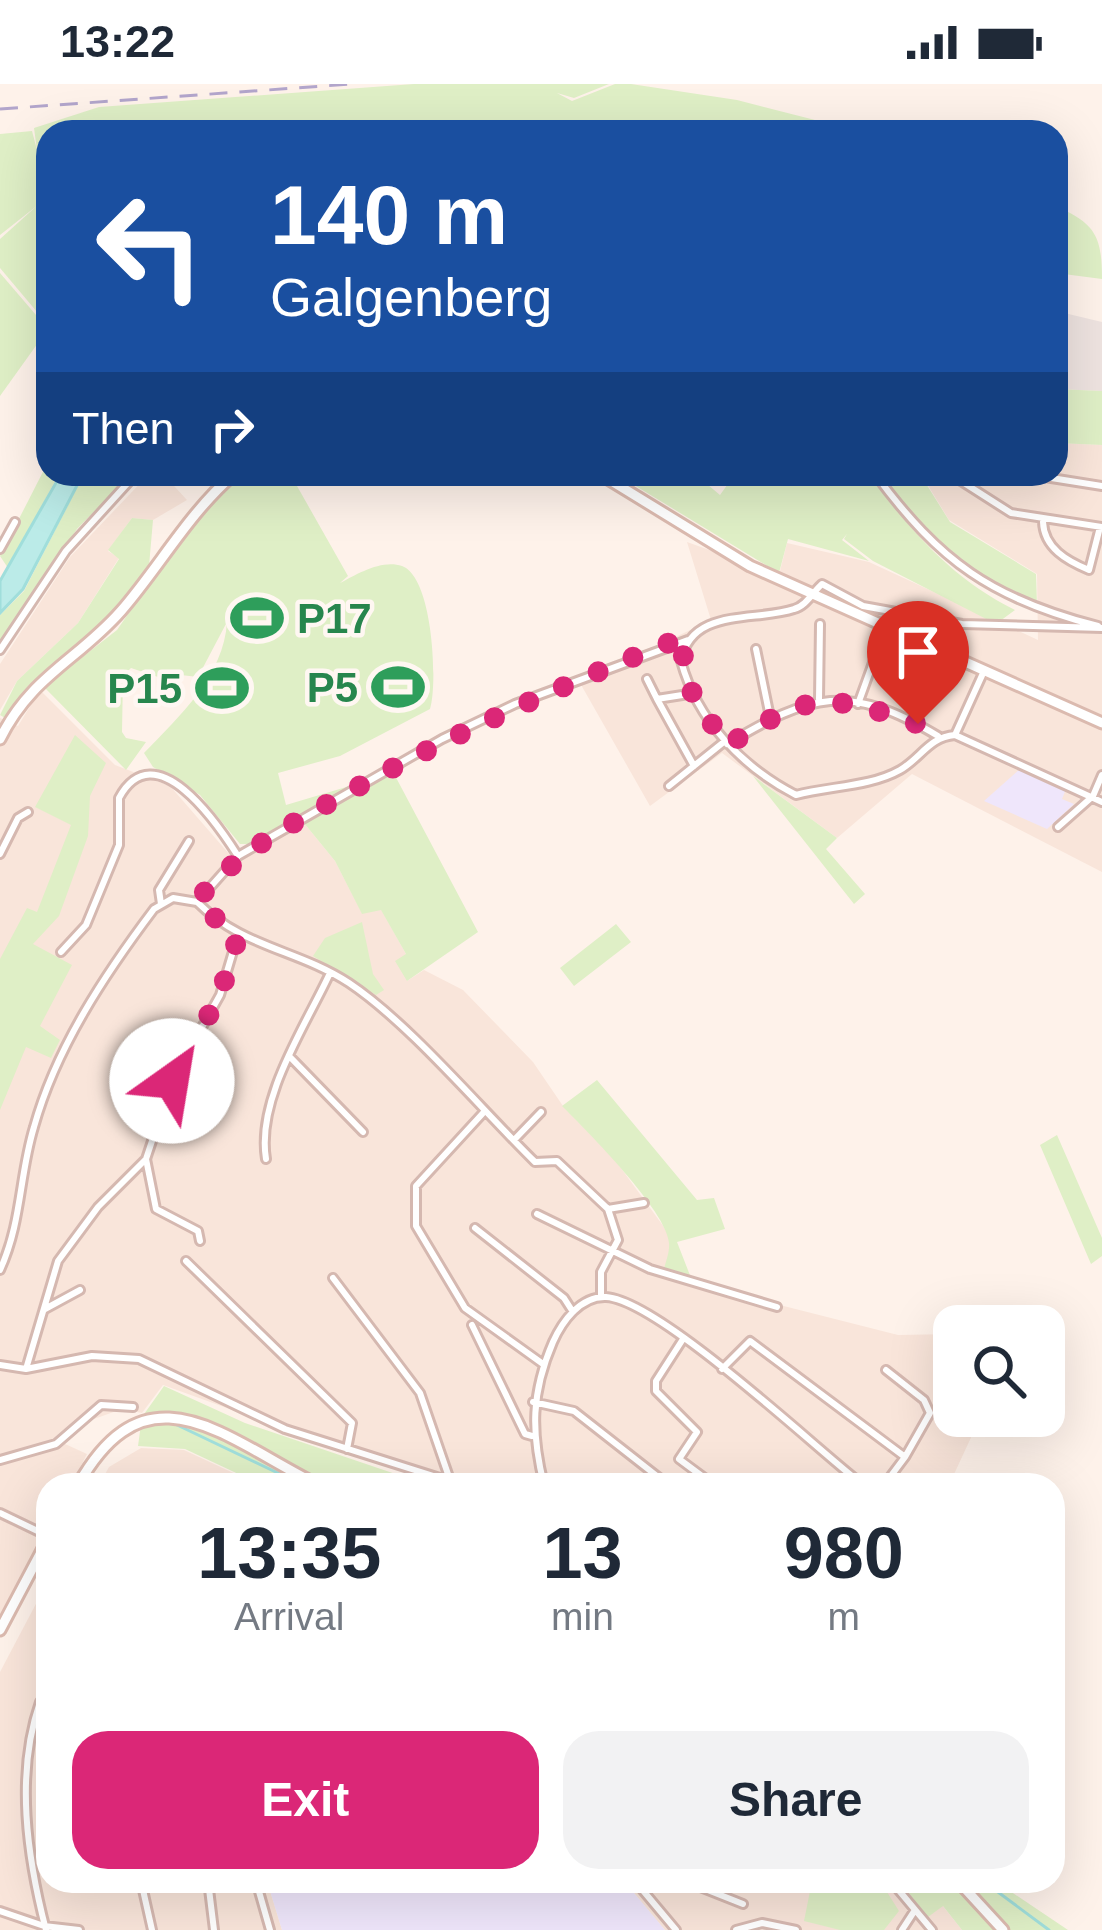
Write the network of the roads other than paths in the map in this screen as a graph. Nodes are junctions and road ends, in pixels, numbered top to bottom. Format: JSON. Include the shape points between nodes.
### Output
{"nodes":[{"id":1,"x":1068,"y":481,"type":"edge"},
{"id":2,"x":125,"y":486,"type":"edge"},
{"id":3,"x":222,"y":486,"type":"edge"},
{"id":4,"x":618,"y":486,"type":"edge"},
{"id":5,"x":884,"y":486,"type":"edge"},
{"id":6,"x":966,"y":486,"type":"edge"},
{"id":7,"x":1102,"y":486,"type":"edge"},
{"id":8,"x":1044,"y":521,"type":"junction"},
{"id":9,"x":15,"y":522,"type":"dead end"},
{"id":10,"x":1101,"y":527,"type":"edge"},
{"id":11,"x":0,"y":549,"type":"edge"},
{"id":12,"x":812,"y":594,"type":"junction"},
{"id":13,"x":820,"y":624,"type":"dead end"},
{"id":14,"x":1102,"y":628,"type":"edge"},
{"id":15,"x":883,"y":635,"type":"dead end"},
{"id":16,"x":688,"y":640,"type":"junction"},
{"id":17,"x":756,"y":649,"type":"dead end"},
{"id":18,"x":0,"y":650,"type":"edge"},
{"id":19,"x":984,"y":671,"type":"junction"},
{"id":20,"x":647,"y":679,"type":"dead end"},
{"id":21,"x":695,"y":693,"type":"junction"},
{"id":22,"x":657,"y":699,"type":"junction"},
{"id":23,"x":819,"y":700,"type":"junction"},
{"id":24,"x":858,"y":704,"type":"junction"},
{"id":25,"x":770,"y":717,"type":"junction"},
{"id":26,"x":1102,"y":723,"type":"edge"},
{"id":27,"x":955,"y":735,"type":"junction"},
{"id":28,"x":938,"y":736,"type":"junction"},
{"id":29,"x":0,"y":739,"type":"edge"},
{"id":30,"x":726,"y":743,"type":"junction"},
{"id":31,"x":694,"y":766,"type":"junction"},
{"id":32,"x":1101,"y":778,"type":"edge"},
{"id":33,"x":669,"y":786,"type":"dead end"},
{"id":34,"x":1093,"y":796,"type":"junction"},
{"id":35,"x":1102,"y":802,"type":"edge"},
{"id":36,"x":28,"y":812,"type":"dead end"},
{"id":37,"x":1058,"y":827,"type":"dead end"},
{"id":38,"x":189,"y":842,"type":"dead end"},
{"id":39,"x":0,"y":854,"type":"edge"},
{"id":40,"x":238,"y":856,"type":"junction"},
{"id":41,"x":196,"y":902,"type":"junction"},
{"id":42,"x":160,"y":904,"type":"junction"},
{"id":43,"x":238,"y":937,"type":"junction"},
{"id":44,"x":61,"y":952,"type":"dead end"},
{"id":45,"x":330,"y":973,"type":"junction"},
{"id":46,"x":291,"y":1058,"type":"junction"},
{"id":47,"x":484,"y":1112,"type":"junction"},
{"id":48,"x":541,"y":1112,"type":"dead end"},
{"id":49,"x":363,"y":1132,"type":"dead end"},
{"id":50,"x":513,"y":1140,"type":"junction"},
{"id":51,"x":146,"y":1159,"type":"junction"},
{"id":52,"x":266,"y":1159,"type":"dead end"},
{"id":53,"x":644,"y":1203,"type":"dead end"},
{"id":54,"x":608,"y":1209,"type":"junction"},
{"id":55,"x":537,"y":1214,"type":"dead end"},
{"id":56,"x":475,"y":1228,"type":"dead end"},
{"id":57,"x":200,"y":1240,"type":"dead end"},
{"id":58,"x":612,"y":1253,"type":"junction"},
{"id":59,"x":186,"y":1261,"type":"dead end"},
{"id":60,"x":0,"y":1270,"type":"edge"},
{"id":61,"x":333,"y":1278,"type":"dead end"},
{"id":62,"x":80,"y":1290,"type":"dead end"},
{"id":63,"x":601,"y":1297,"type":"junction"},
{"id":64,"x":777,"y":1307,"type":"dead end"},
{"id":65,"x":45,"y":1309,"type":"junction"},
{"id":66,"x":572,"y":1312,"type":"junction"},
{"id":67,"x":488,"y":1323,"type":"junction"},
{"id":68,"x":472,"y":1324,"type":"dead end"},
{"id":69,"x":481,"y":1338,"type":"junction"},
{"id":70,"x":682,"y":1339,"type":"junction"},
{"id":71,"x":544,"y":1364,"type":"junction"},
{"id":72,"x":0,"y":1365,"type":"edge"},
{"id":73,"x":26,"y":1369,"type":"junction"},
{"id":74,"x":722,"y":1369,"type":"junction"},
{"id":75,"x":886,"y":1370,"type":"dead end"},
{"id":76,"x":533,"y":1402,"type":"junction"},
{"id":77,"x":134,"y":1406,"type":"dead end"},
{"id":78,"x":532,"y":1436,"type":"junction"},
{"id":79,"x":347,"y":1449,"type":"junction"},
{"id":80,"x":905,"y":1457,"type":"junction"},
{"id":81,"x":0,"y":1460,"type":"edge"},
{"id":82,"x":87,"y":1473,"type":"edge"},
{"id":83,"x":293,"y":1473,"type":"edge"},
{"id":84,"x":424,"y":1473,"type":"edge"},
{"id":85,"x":447,"y":1473,"type":"edge"},
{"id":86,"x":541,"y":1473,"type":"edge"},
{"id":87,"x":653,"y":1473,"type":"edge"},
{"id":88,"x":696,"y":1473,"type":"edge"},
{"id":89,"x":844,"y":1473,"type":"edge"},
{"id":90,"x":893,"y":1473,"type":"edge"},
{"id":91,"x":0,"y":1514,"type":"edge"},
{"id":92,"x":36,"y":1532,"type":"edge"},
{"id":93,"x":36,"y":1572,"type":"edge"},
{"id":94,"x":0,"y":1630,"type":"edge"},
{"id":95,"x":36,"y":1714,"type":"edge"},
{"id":96,"x":36,"y":1867,"type":"edge"},
{"id":97,"x":40,"y":1893,"type":"edge"},
{"id":98,"x":144,"y":1893,"type":"edge"},
{"id":99,"x":209,"y":1893,"type":"edge"},
{"id":100,"x":259,"y":1893,"type":"edge"},
{"id":101,"x":644,"y":1893,"type":"edge"},
{"id":102,"x":712,"y":1893,"type":"edge"},
{"id":103,"x":901,"y":1893,"type":"edge"},
{"id":104,"x":969,"y":1893,"type":"edge"},
{"id":105,"x":743,"y":1904,"type":"dead end"},
{"id":106,"x":915,"y":1910,"type":"junction"},
{"id":107,"x":0,"y":1911,"type":"edge"},
{"id":108,"x":45,"y":1928,"type":"edge"},
{"id":109,"x":79,"y":1930,"type":"edge"},
{"id":110,"x":152,"y":1930,"type":"edge"},
{"id":111,"x":214,"y":1930,"type":"edge"},
{"id":112,"x":270,"y":1930,"type":"edge"},
{"id":113,"x":676,"y":1930,"type":"edge"},
{"id":114,"x":736,"y":1930,"type":"edge"},
{"id":115,"x":796,"y":1930,"type":"edge"},
{"id":116,"x":902,"y":1930,"type":"edge"},
{"id":117,"x":932,"y":1930,"type":"edge"},
{"id":118,"x":1003,"y":1930,"type":"edge"}],
"edges":[{"from":1,"to":7,"type":"street"},
{"from":2,"to":18,"type":"street","via":[[66,551]]},
{"from":3,"to":29,"type":"street","via":[[118,614],[31,690]]},
{"from":4,"to":12,"type":"street","via":[[701,540]]},
{"from":5,"to":14,"type":"street","via":[[976,582]]},
{"from":6,"to":8,"type":"street","via":[[995,507]]},
{"from":8,"to":10,"type":"street"},
{"from":8,"to":10,"type":"street","via":[[1047,540],[1089,570]]},
{"from":9,"to":11,"type":"street"},
{"from":12,"to":14,"type":"street","via":[[827,584],[863,606],[962,624]]},
{"from":12,"to":16,"type":"street","via":[[797,609],[709,625]]},
{"from":12,"to":19,"type":"street"},
{"from":13,"to":23,"type":"street"},
{"from":15,"to":24,"type":"street"},
{"from":16,"to":21,"type":"street","via":[[681,661]]},
{"from":16,"to":40,"type":"street","via":[[456,732]]},
{"from":17,"to":25,"type":"street"},
{"from":19,"to":26,"type":"street"},
{"from":19,"to":27,"type":"street"},
{"from":20,"to":22,"type":"street"},
{"from":21,"to":22,"type":"street"},
{"from":21,"to":30,"type":"street"},
{"from":22,"to":31,"type":"street"},
{"from":23,"to":24,"type":"street"},
{"from":23,"to":25,"type":"street"},
{"from":24,"to":28,"type":"street"},
{"from":25,"to":30,"type":"street"},
{"from":27,"to":28,"type":"street"},
{"from":27,"to":34,"type":"street"},
{"from":28,"to":30,"type":"street","via":[[903,769],[796,795]]},
{"from":30,"to":31,"type":"street"},
{"from":31,"to":33,"type":"street"},
{"from":32,"to":34,"type":"street"},
{"from":34,"to":35,"type":"street"},
{"from":34,"to":37,"type":"street"},
{"from":36,"to":39,"type":"street"},
{"from":38,"to":42,"type":"street","via":[[159,890]]},
{"from":40,"to":41,"type":"street"},
{"from":40,"to":44,"type":"street","via":[[174,781],[139,776],[118,799],[121,840],[89,919]]},
{"from":41,"to":42,"type":"street"},
{"from":41,"to":43,"type":"street"},
{"from":42,"to":60,"type":"street","via":[[58,1062],[27,1151],[17,1234]]},
{"from":43,"to":45,"type":"street"},
{"from":43,"to":51,"type":"street"},
{"from":45,"to":46,"type":"street"},
{"from":45,"to":47,"type":"street","via":[[370,1000]]},
{"from":46,"to":49,"type":"street"},
{"from":46,"to":52,"type":"street","via":[[263,1141]]},
{"from":47,"to":50,"type":"street"},
{"from":47,"to":67,"type":"street","via":[[416,1186],[413,1209],[465,1308]]},
{"from":48,"to":50,"type":"street"},
{"from":50,"to":54,"type":"street","via":[[541,1165],[557,1161]]},
{"from":51,"to":57,"type":"street","via":[[156,1209],[198,1231]]},
{"from":51,"to":65,"type":"street","via":[[73,1238]]},
{"from":53,"to":54,"type":"street"},
{"from":54,"to":58,"type":"street","via":[[618,1232]]},
{"from":55,"to":58,"type":"street"},
{"from":56,"to":66,"type":"street"},
{"from":58,"to":63,"type":"street","via":[[601,1272]]},
{"from":58,"to":64,"type":"street"},
{"from":59,"to":79,"type":"street","via":[[352,1424]]},
{"from":61,"to":85,"type":"street","via":[[420,1394]]},
{"from":62,"to":65,"type":"street"},
{"from":63,"to":66,"type":"street"},
{"from":63,"to":70,"type":"street","via":[[620,1300]]},
{"from":65,"to":73,"type":"street"},
{"from":66,"to":71,"type":"street"},
{"from":67,"to":69,"type":"street"},
{"from":67,"to":71,"type":"street"},
{"from":68,"to":69,"type":"street"},
{"from":69,"to":78,"type":"street"},
{"from":70,"to":74,"type":"street"},
{"from":70,"to":88,"type":"street","via":[[656,1391],[697,1432],[679,1459]]},
{"from":71,"to":76,"type":"street"},
{"from":72,"to":73,"type":"street"},
{"from":73,"to":79,"type":"street","via":[[92,1356],[139,1359],[285,1429]]},
{"from":74,"to":80,"type":"street","via":[[750,1341]]},
{"from":74,"to":89,"type":"street"},
{"from":75,"to":80,"type":"street","via":[[930,1413]]},
{"from":76,"to":78,"type":"street"},
{"from":76,"to":87,"type":"street","via":[[574,1411]]},
{"from":77,"to":81,"type":"street","via":[[101,1405],[56,1444]]},
{"from":78,"to":86,"type":"street"},
{"from":79,"to":84,"type":"street"},
{"from":80,"to":90,"type":"street"},
{"from":82,"to":83,"type":"street","via":[[116,1432],[156,1416],[183,1419]]},
{"from":91,"to":92,"type":"street"},
{"from":93,"to":94,"type":"street"},
{"from":95,"to":96,"type":"street","via":[[25,1792]]},
{"from":97,"to":108,"type":"street"},
{"from":98,"to":110,"type":"street"},
{"from":99,"to":111,"type":"street"},
{"from":100,"to":112,"type":"street"},
{"from":101,"to":113,"type":"street"},
{"from":102,"to":105,"type":"street"},
{"from":103,"to":106,"type":"street"},
{"from":104,"to":118,"type":"street"},
{"from":106,"to":116,"type":"street"},
{"from":106,"to":117,"type":"street"},
{"from":107,"to":108,"type":"street"},
{"from":108,"to":109,"type":"street"},
{"from":114,"to":115,"type":"street","via":[[762,1923]]}]}
